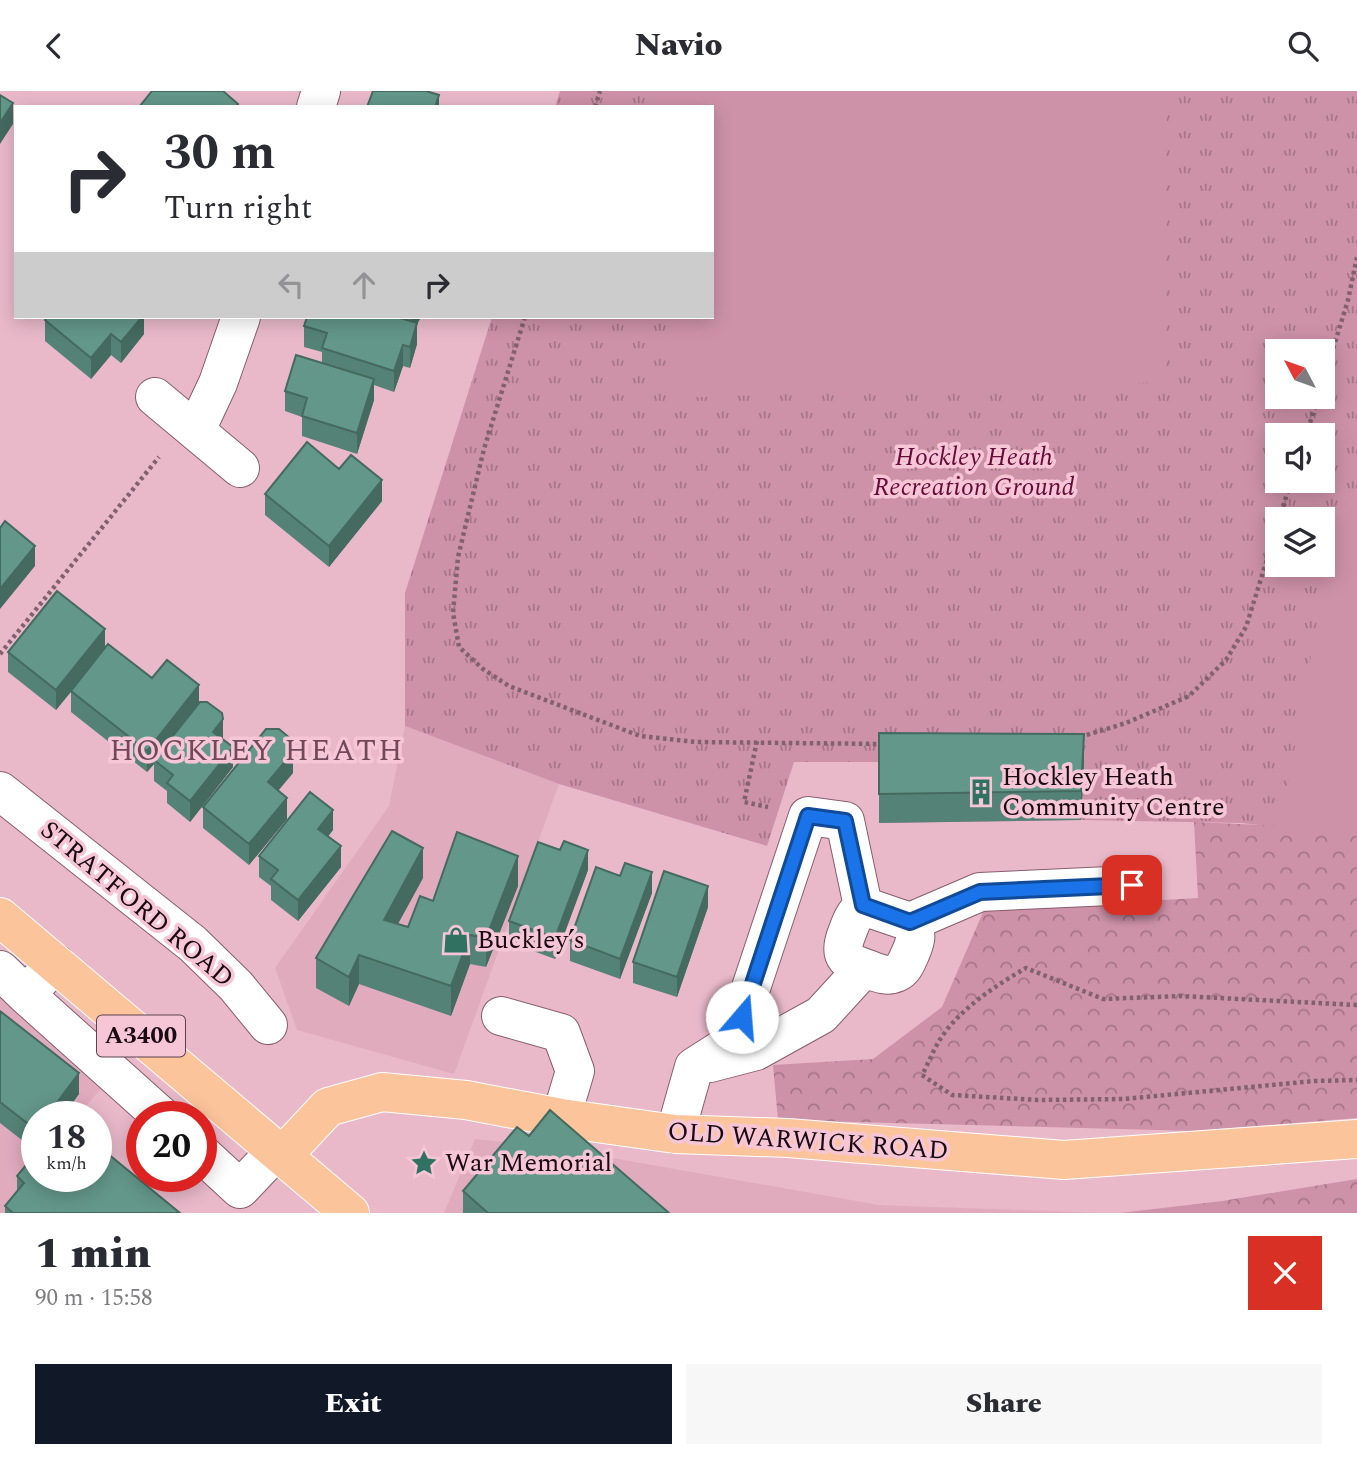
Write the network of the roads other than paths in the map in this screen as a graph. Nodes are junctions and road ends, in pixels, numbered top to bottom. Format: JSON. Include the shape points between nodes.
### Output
{"nodes":[{"id":1,"x":240,"y":319,"type":"edge"},
{"id":2,"x":155,"y":397,"type":"dead end"},
{"id":3,"x":196,"y":430,"type":"junction"},
{"id":4,"x":240,"y":468,"type":"dead end"},
{"id":5,"x":0,"y":791,"type":"edge"},
{"id":6,"x":1132,"y":885,"type":"dead end"},
{"id":7,"x":863,"y":905,"type":"junction"},
{"id":8,"x":0,"y":917,"type":"edge"},
{"id":9,"x":910,"y":922,"type":"junction"},
{"id":10,"x":55,"y":964,"type":"junction"},
{"id":11,"x":864,"y":968,"type":"junction"},
{"id":12,"x":13,"y":982,"type":"edge"},
{"id":13,"x":500,"y":1016,"type":"dead end"},
{"id":14,"x":268,"y":1025,"type":"dead end"},
{"id":15,"x":172,"y":1061,"type":"junction"},
{"id":16,"x":694,"y":1067,"type":"junction"},
{"id":17,"x":145,"y":1101,"type":"edge"},
{"id":18,"x":155,"y":1101,"type":"edge"},
{"id":19,"x":561,"y":1118,"type":"junction"},
{"id":20,"x":675,"y":1134,"type":"junction"},
{"id":21,"x":1357,"y":1139,"type":"edge"},
{"id":22,"x":280,"y":1152,"type":"junction"},
{"id":23,"x":217,"y":1176,"type":"edge"},
{"id":24,"x":235,"y":1201,"type":"edge"},
{"id":25,"x":350,"y":1213,"type":"edge"}],
"edges":[{"from":1,"to":3,"type":"street"},
{"from":2,"to":3,"type":"street"},
{"from":3,"to":4,"type":"street"},
{"from":5,"to":14,"type":"street","name":"STRATFORD ROAD","via":[[193,944]]},
{"from":6,"to":9,"type":"street","via":[[980,892]]},
{"from":7,"to":9,"type":"street"},
{"from":7,"to":11,"type":"street","via":[[842,946],[849,961]]},
{"from":7,"to":16,"type":"street","via":[[845,821],[808,816],[733,1042]]},
{"from":8,"to":10,"type":"main road","number":"A3400"},
{"from":9,"to":11,"type":"street","via":[[917,939],[904,967],[884,975]]},
{"from":10,"to":12,"type":"street"},
{"from":10,"to":15,"type":"main road","number":"A3400"},
{"from":11,"to":16,"type":"street","via":[[821,1014],[756,1051]]},
{"from":12,"to":17,"type":"street"},
{"from":13,"to":19,"type":"street","via":[[561,1033],[576,1070]]},
{"from":15,"to":18,"type":"street"},
{"from":15,"to":22,"type":"main road","number":"A3400"},
{"from":16,"to":20,"type":"street"},
{"from":19,"to":20,"type":"main road","name":"OLD WARWICK ROAD"},
{"from":19,"to":22,"type":"main road","name":"OLD WARWICK ROAD","via":[[466,1100],[382,1092],[327,1107]]},
{"from":20,"to":21,"type":"main road","name":"OLD WARWICK ROAD","via":[[788,1138],[1064,1160]]},
{"from":22,"to":24,"type":"street"},
{"from":22,"to":25,"type":"main road","number":"A3400"},
{"from":23,"to":24,"type":"street"}]}
